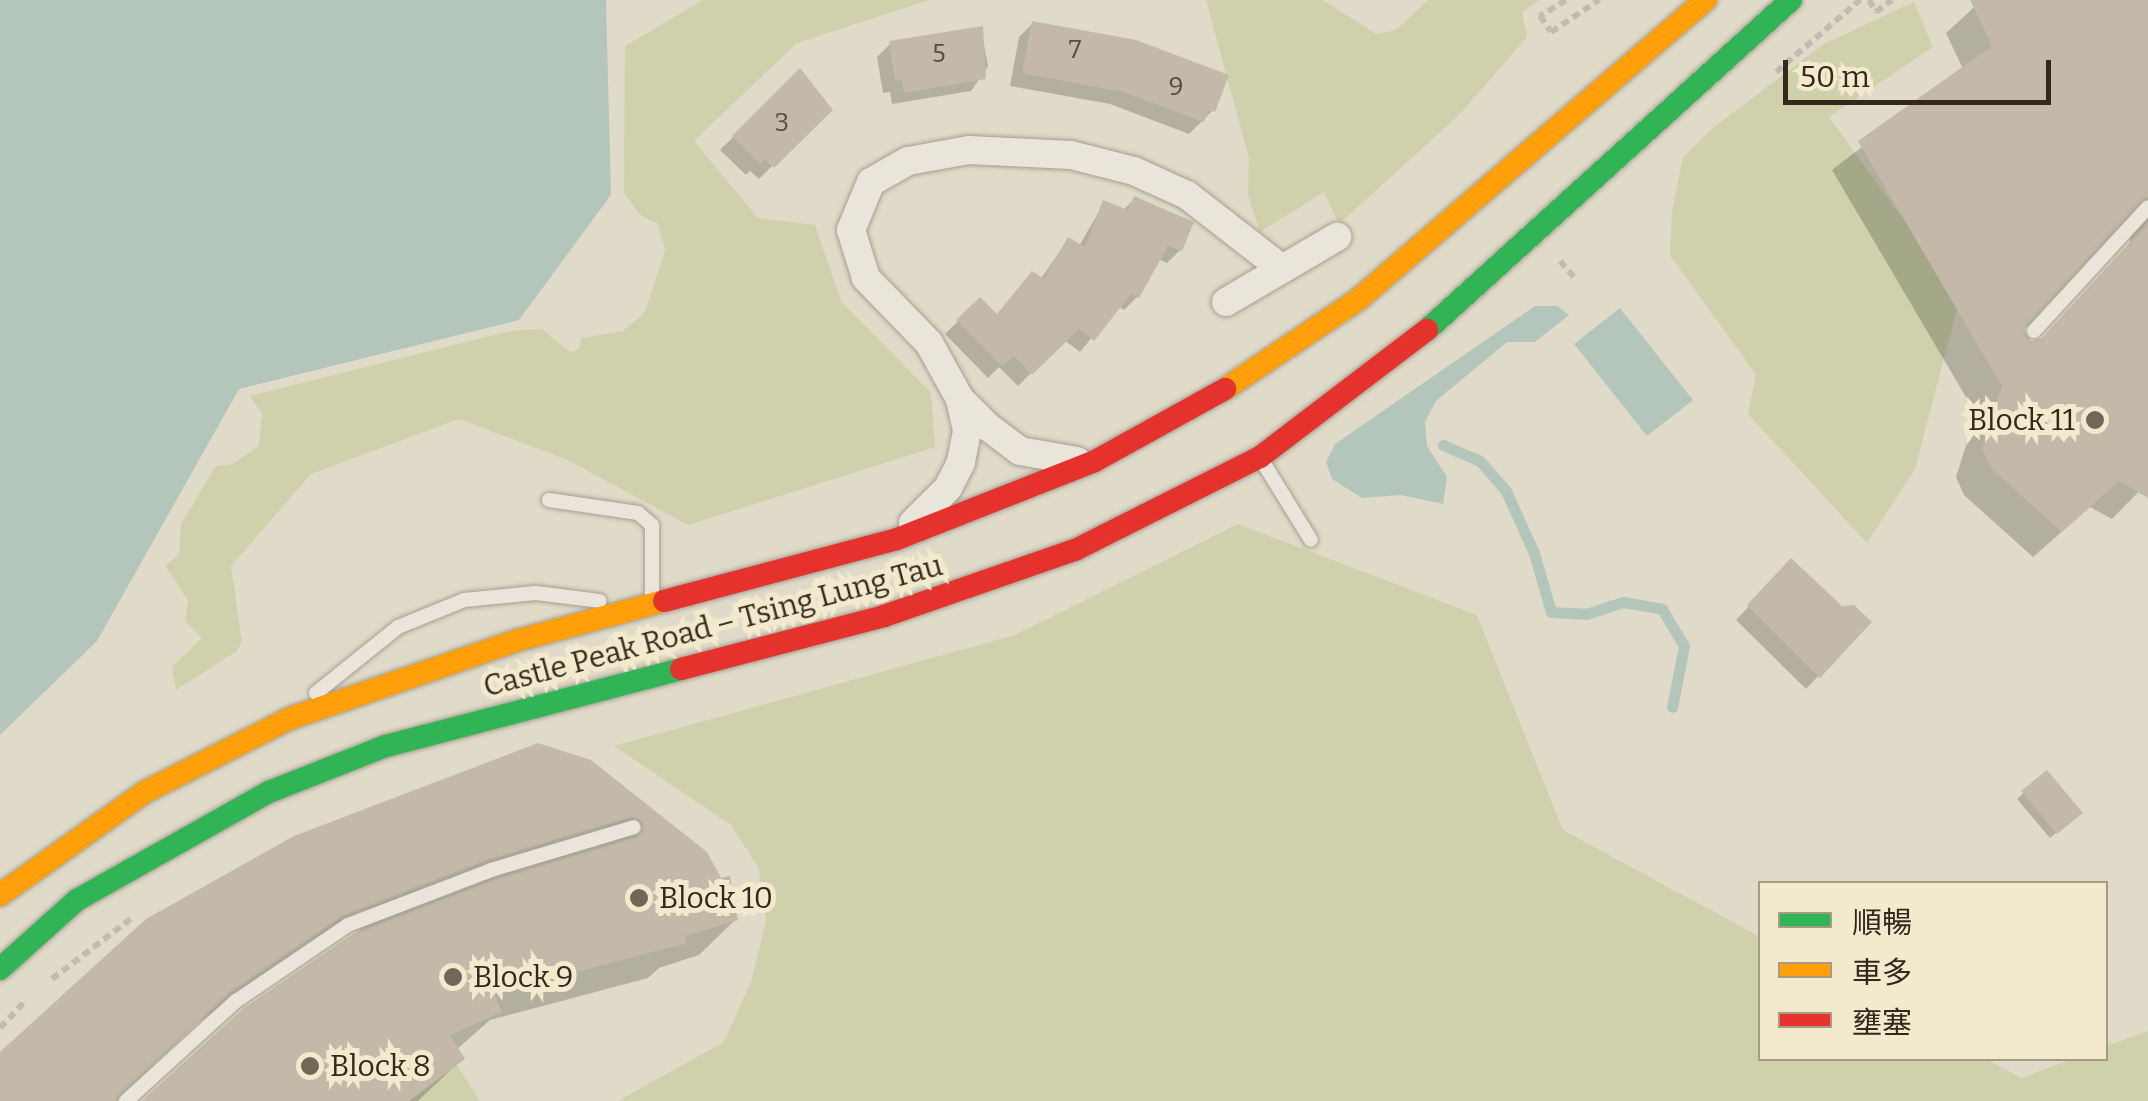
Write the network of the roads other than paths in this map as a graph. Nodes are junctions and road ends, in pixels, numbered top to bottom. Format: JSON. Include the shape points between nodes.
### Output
{"nodes":[{"id":1,"x":1706,"y":0,"type":"edge"},
{"id":2,"x":1791,"y":0,"type":"edge"},
{"id":3,"x":2148,"y":207,"type":"edge"},
{"id":4,"x":1337,"y":237,"type":"dead end"},
{"id":5,"x":1282,"y":268,"type":"junction"},
{"id":6,"x":1226,"y":302,"type":"dead end"},
{"id":7,"x":2034,"y":331,"type":"dead end"},
{"id":8,"x":960,"y":398,"type":"junction"},
{"id":9,"x":1260,"y":457,"type":"junction"},
{"id":10,"x":1095,"y":461,"type":"junction"},
{"id":11,"x":549,"y":500,"type":"dead end"},
{"id":12,"x":897,"y":540,"type":"junction"},
{"id":13,"x":1311,"y":540,"type":"dead end"},
{"id":14,"x":652,"y":608,"type":"junction"},
{"id":15,"x":291,"y":718,"type":"junction"},
{"id":16,"x":634,"y":827,"type":"dead end"},
{"id":17,"x":0,"y":895,"type":"edge"},
{"id":18,"x":0,"y":969,"type":"edge"},
{"id":19,"x":126,"y":1101,"type":"edge"}],
"edges":[{"from":1,"to":10,"type":"main road","name":"Castle Peak Road – Tsing Lung Tau","via":[[1358,299],[1222,391]]},
{"from":2,"to":9,"type":"main road","name":"Castle Peak Road – Tsing Lung Tau","via":[[1404,350]]},
{"from":3,"to":7,"type":"lane"},
{"from":4,"to":5,"type":"street"},
{"from":5,"to":6,"type":"street"},
{"from":5,"to":8,"type":"street","via":[[1187,195],[1105,162],[1005,149],[908,161],[863,192],[851,242],[866,278],[929,343]]},
{"from":8,"to":10,"type":"street","via":[[1020,451],[1048,460]]},
{"from":8,"to":12,"type":"street","via":[[967,430],[961,462],[948,488]]},
{"from":9,"to":13,"type":"lane"},
{"from":9,"to":18,"type":"main road","name":"Castle Peak Road – Tsing Lung Tau","via":[[1074,550],[884,616],[386,746],[269,792],[77,900]]},
{"from":10,"to":12,"type":"main road","name":"Castle Peak Road – Tsing Lung Tau"},
{"from":11,"to":14,"type":"lane","via":[[638,513],[652,525]]},
{"from":12,"to":14,"type":"main road","name":"Castle Peak Road – Tsing Lung Tau"},
{"from":14,"to":15,"type":"main road","name":"Castle Peak Road – Tsing Lung Tau","via":[[520,640]]},
{"from":14,"to":15,"type":"lane","via":[[536,592],[464,600],[398,627],[354,656]]},
{"from":15,"to":17,"type":"main road","name":"Castle Peak Road – Tsing Lung Tau","via":[[145,792]]},
{"from":16,"to":19,"type":"lane","via":[[491,870],[348,925],[236,1001]]}]}
